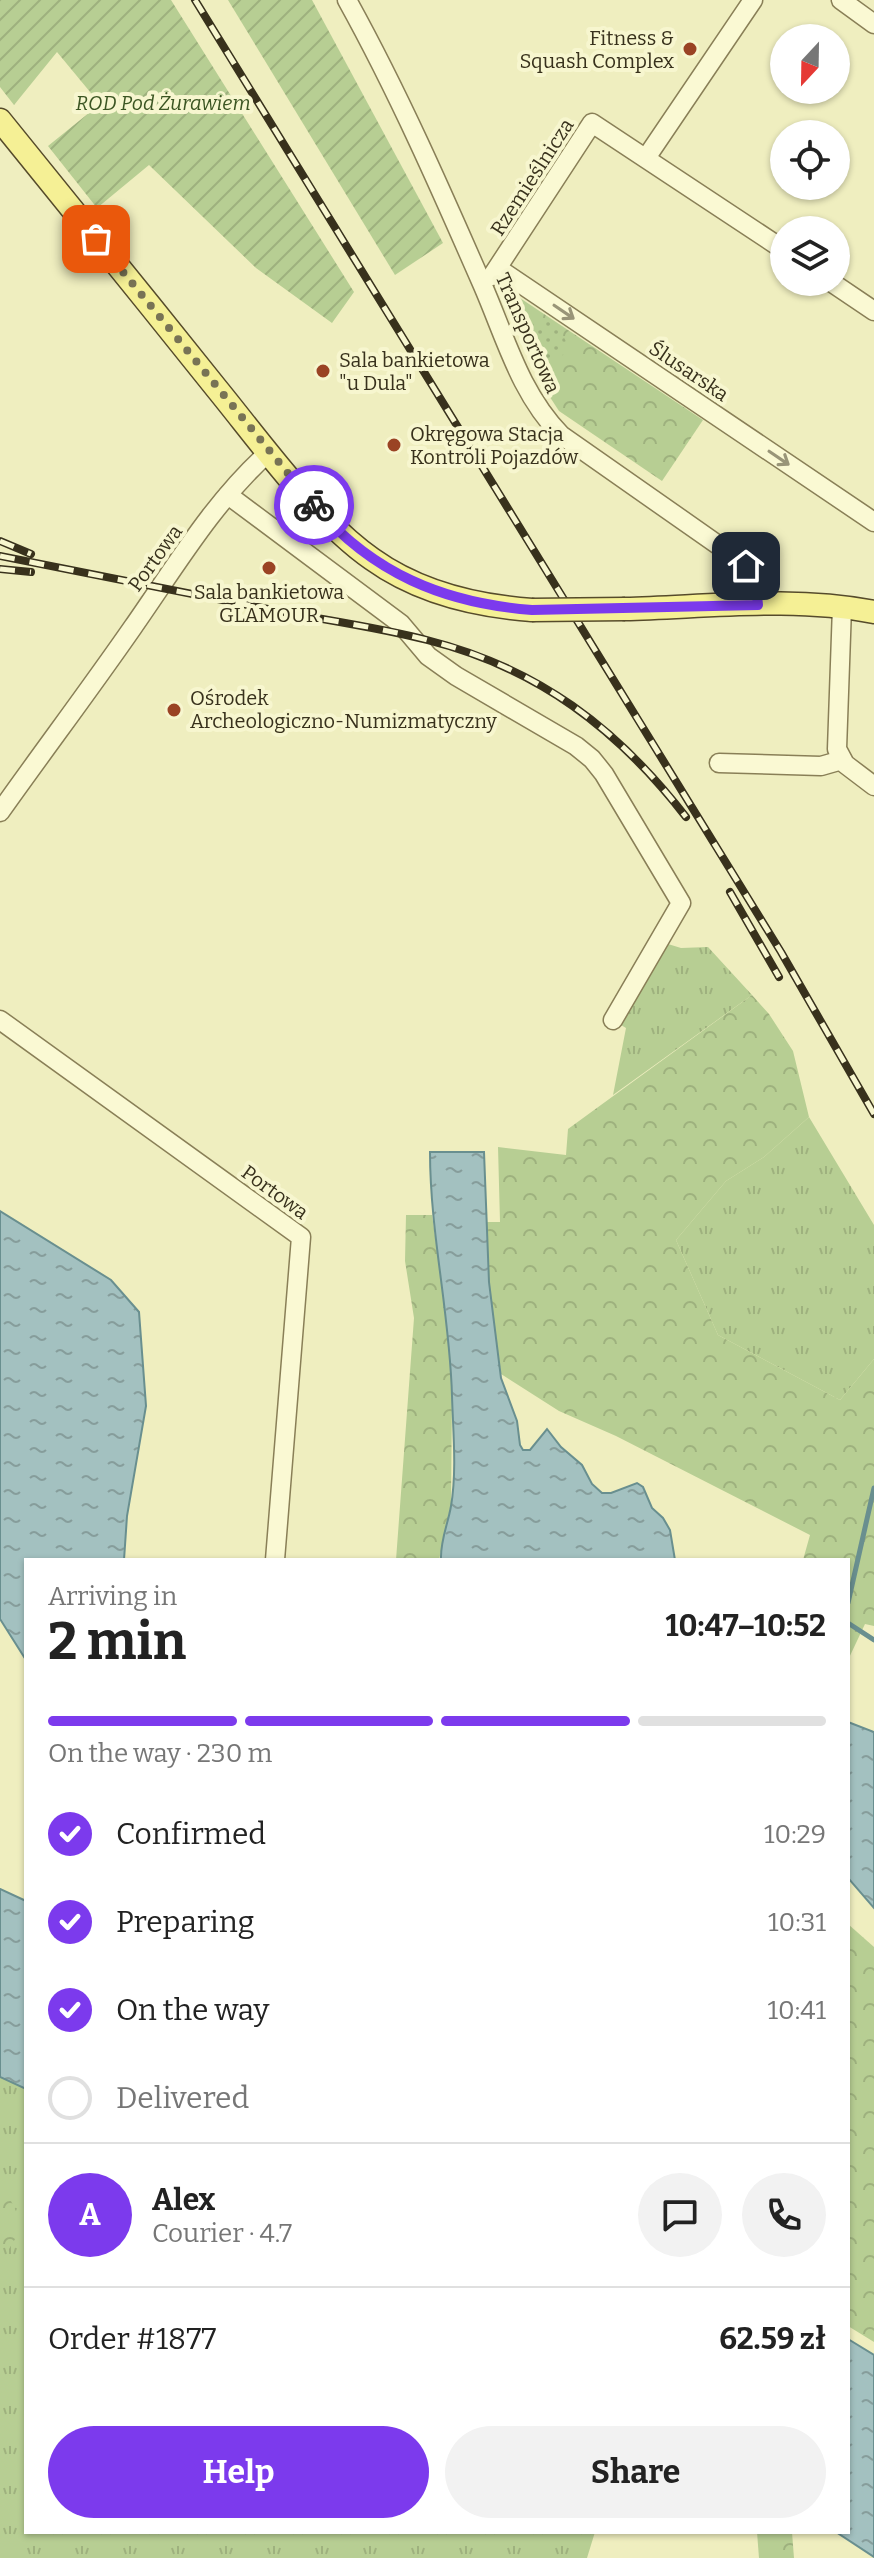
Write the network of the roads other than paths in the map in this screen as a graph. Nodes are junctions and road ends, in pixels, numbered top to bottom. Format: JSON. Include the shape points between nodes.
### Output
{"nodes":[{"id":1,"x":347,"y":0,"type":"edge"},
{"id":2,"x":753,"y":0,"type":"edge"},
{"id":3,"x":841,"y":0,"type":"edge"},
{"id":4,"x":874,"y":24,"type":"edge"},
{"id":5,"x":0,"y":120,"type":"edge"},
{"id":6,"x":646,"y":158,"type":"junction"},
{"id":7,"x":770,"y":241,"type":"edge"},
{"id":8,"x":499,"y":269,"type":"junction"},
{"id":9,"x":483,"y":286,"type":"junction"},
{"id":10,"x":850,"y":295,"type":"edge"},
{"id":11,"x":874,"y":311,"type":"edge"},
{"id":12,"x":269,"y":452,"type":"junction"},
{"id":13,"x":228,"y":495,"type":"junction"},
{"id":14,"x":874,"y":522,"type":"edge"},
{"id":15,"x":758,"y":605,"type":"junction"},
{"id":16,"x":842,"y":607,"type":"junction"},
{"id":17,"x":874,"y":612,"type":"edge"},
{"id":18,"x":842,"y":760,"type":"junction"},
{"id":19,"x":719,"y":763,"type":"dead end"},
{"id":20,"x":874,"y":786,"type":"edge"},
{"id":21,"x":0,"y":812,"type":"edge"},
{"id":22,"x":0,"y":1020,"type":"edge"},
{"id":23,"x":613,"y":1020,"type":"dead end"},
{"id":24,"x":275,"y":1558,"type":"edge"}],
"edges":[{"from":1,"to":9,"type":"street","name":"Transportowa"},
{"from":2,"to":6,"type":"street"},
{"from":3,"to":4,"type":"street"},
{"from":5,"to":12,"type":"main road"},
{"from":6,"to":7,"type":"street","name":"Rzemieślnicza"},
{"from":6,"to":8,"type":"street","name":"Rzemieślnicza","via":[[592,123]]},
{"from":8,"to":9,"type":"street"},
{"from":8,"to":14,"type":"street","name":"Ślusarska","one_way":true},
{"from":9,"to":15,"type":"street","name":"Transportowa","via":[[529,397],[544,417],[561,435],[738,559],[752,574]]},
{"from":10,"to":11,"type":"street"},
{"from":12,"to":13,"type":"street","name":"Portowa"},
{"from":12,"to":15,"type":"main road","bridge":true,"via":[[346,539],[400,577],[465,600],[532,610]]},
{"from":13,"to":21,"type":"street","name":"Portowa"},
{"from":13,"to":23,"type":"street","via":[[401,624],[437,663],[576,746],[604,774],[681,903]]},
{"from":15,"to":16,"type":"main road"},
{"from":16,"to":17,"type":"main road"},
{"from":16,"to":18,"type":"street","via":[[837,749]]},
{"from":18,"to":19,"type":"street","via":[[821,766]]},
{"from":18,"to":20,"type":"street"},
{"from":22,"to":24,"type":"street","name":"Portowa","via":[[301,1237]]}]}
